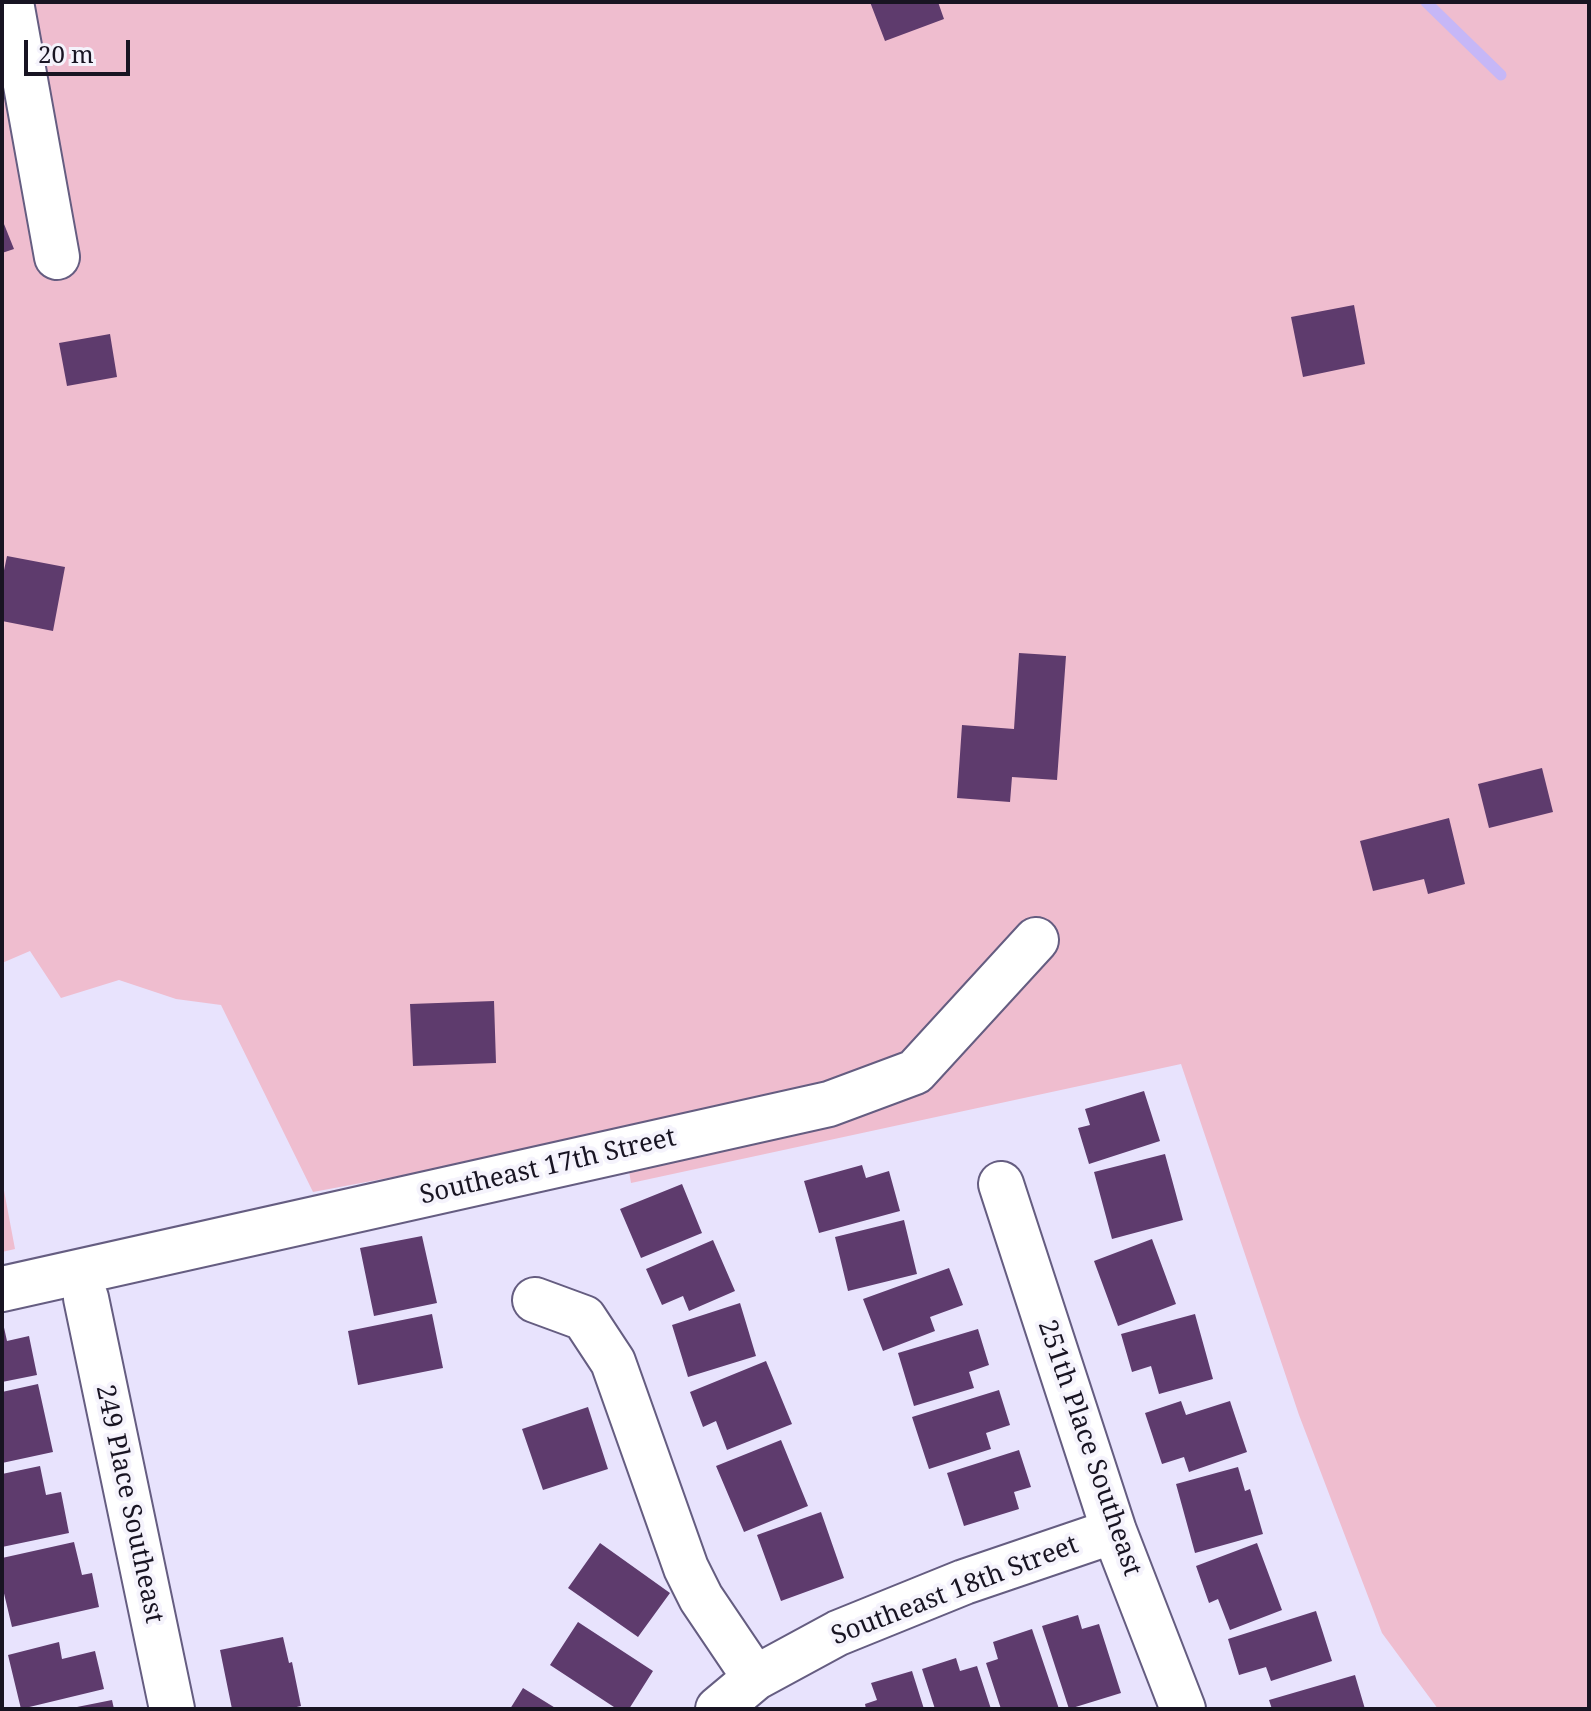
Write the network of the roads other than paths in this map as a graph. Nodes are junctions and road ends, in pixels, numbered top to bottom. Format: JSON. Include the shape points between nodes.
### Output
{"nodes":[{"id":1,"x":11,"y":2,"type":"edge"},
{"id":2,"x":57,"y":257,"type":"dead end"},
{"id":3,"x":1036,"y":940,"type":"dead end"},
{"id":4,"x":1001,"y":1184,"type":"dead end"},
{"id":5,"x":2,"y":1289,"type":"edge"},
{"id":6,"x":86,"y":1298,"type":"dead end"},
{"id":7,"x":535,"y":1300,"type":"dead end"},
{"id":8,"x":1114,"y":1531,"type":"junction"},
{"id":9,"x":755,"y":1678,"type":"junction"},
{"id":10,"x":172,"y":1709,"type":"edge"},
{"id":11,"x":718,"y":1709,"type":"edge"},
{"id":12,"x":1183,"y":1709,"type":"edge"}],
"edges":[{"from":1,"to":2,"type":"street"},
{"from":3,"to":5,"type":"street","name":"Southeast 17th Street","via":[[915,1072],[829,1104]]},
{"from":4,"to":8,"type":"street","name":"251th Place Southeast"},
{"from":6,"to":10,"type":"street","name":"249 Place Southeast"},
{"from":7,"to":9,"type":"street","via":[[584,1318],[613,1362],[686,1568]]},
{"from":8,"to":9,"type":"street","name":"Southeast 18th Street","via":[[898,1607]]},
{"from":8,"to":12,"type":"street","name":"251th Place Southeast"},
{"from":9,"to":11,"type":"street","name":"Southeast 18th Street"}]}
